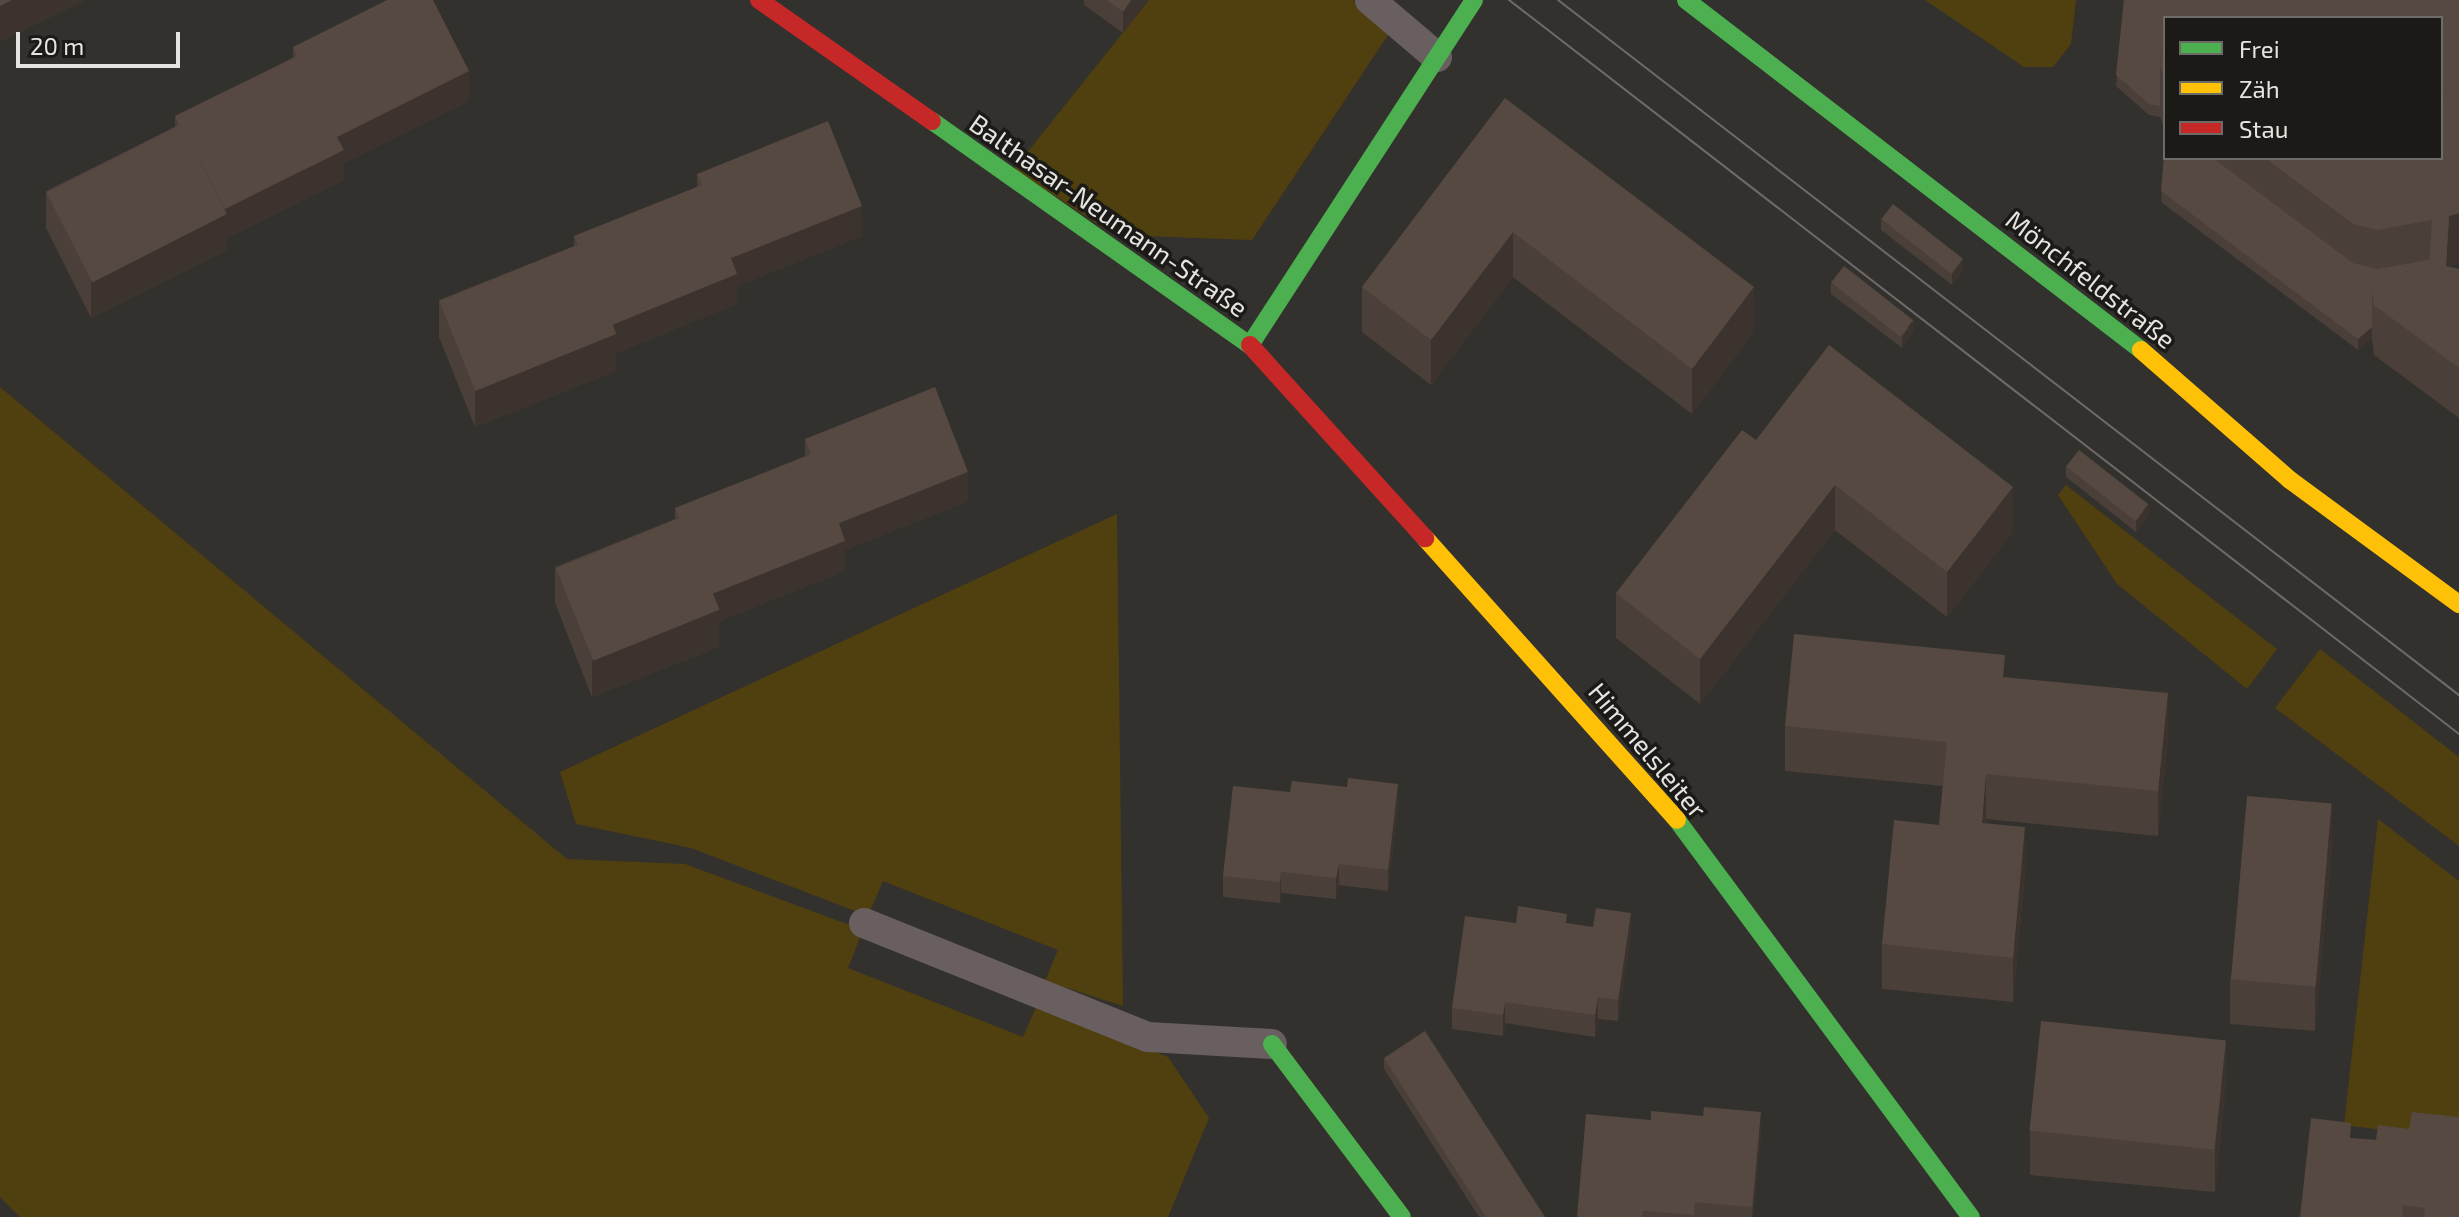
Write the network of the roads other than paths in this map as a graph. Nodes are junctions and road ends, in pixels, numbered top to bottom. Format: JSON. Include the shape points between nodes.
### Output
{"nodes":[{"id":1,"x":759,"y":0,"type":"edge"},
{"id":2,"x":1370,"y":0,"type":"edge"},
{"id":3,"x":1474,"y":0,"type":"edge"},
{"id":4,"x":1686,"y":0,"type":"edge"},
{"id":5,"x":1437,"y":57,"type":"junction"},
{"id":6,"x":1250,"y":345,"type":"junction"},
{"id":7,"x":2459,"y":604,"type":"edge"},
{"id":8,"x":864,"y":923,"type":"dead end"},
{"id":9,"x":1272,"y":1044,"type":"joint"},
{"id":10,"x":1402,"y":1217,"type":"edge"},
{"id":11,"x":1971,"y":1217,"type":"edge"}],
"edges":[{"from":1,"to":6,"type":"street","name":"Balthasar-Neumann-Straße"},
{"from":2,"to":5,"type":"lane"},
{"from":3,"to":5,"type":"street","name":"Balthasar-Neumann-Straße"},
{"from":4,"to":7,"type":"street","name":"Mönchfeldstraße","via":[[2175,376],[2290,480]]},
{"from":5,"to":6,"type":"street","name":"Balthasar-Neumann-Straße"},
{"from":6,"to":11,"type":"street","name":"Himmelsleiter","via":[[1659,796]]},
{"from":8,"to":9,"type":"lane","via":[[1148,1037]]},
{"from":9,"to":10,"type":"street"}]}
